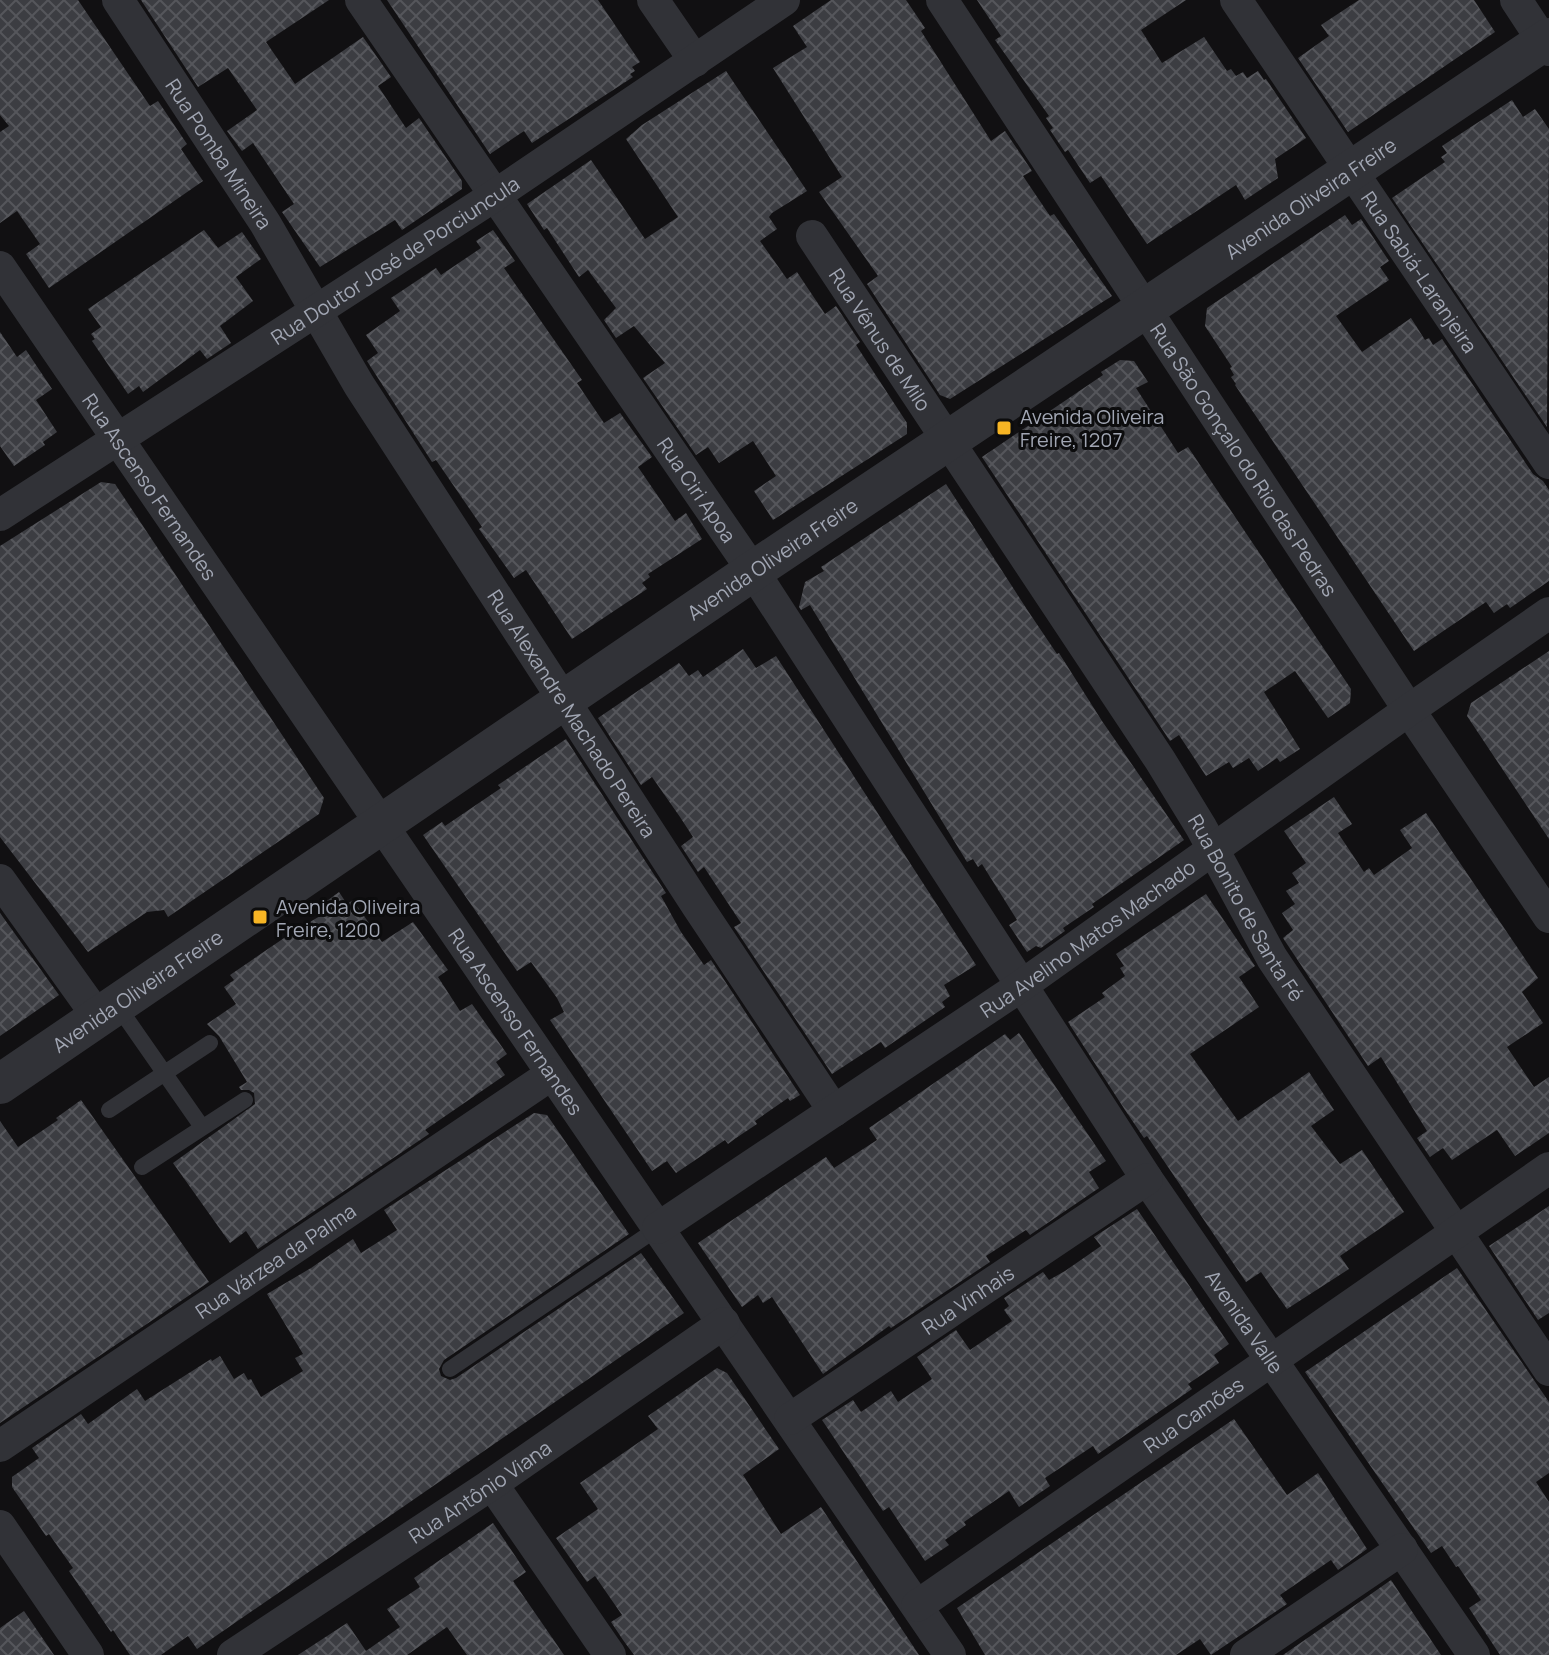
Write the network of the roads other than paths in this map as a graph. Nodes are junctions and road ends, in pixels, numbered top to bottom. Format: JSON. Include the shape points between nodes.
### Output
{"nodes":[{"id":1,"x":118,"y":0,"type":"edge"},
{"id":2,"x":361,"y":0,"type":"edge"},
{"id":3,"x":653,"y":0,"type":"edge"},
{"id":4,"x":784,"y":0,"type":"edge"},
{"id":5,"x":942,"y":0,"type":"edge"},
{"id":6,"x":1236,"y":0,"type":"edge"},
{"id":7,"x":1516,"y":0,"type":"edge"},
{"id":8,"x":1547,"y":43,"type":"edge"},
{"id":9,"x":695,"y":61,"type":"junction"},
{"id":10,"x":1351,"y":170,"type":"junction"},
{"id":11,"x":494,"y":196,"type":"junction"},
{"id":12,"x":812,"y":236,"type":"dead end"},
{"id":13,"x":0,"y":267,"type":"edge"},
{"id":14,"x":1144,"y":309,"type":"junction"},
{"id":15,"x":316,"y":312,"type":"junction"},
{"id":16,"x":117,"y":438,"type":"junction"},
{"id":17,"x":947,"y":442,"type":"junction"},
{"id":18,"x":1549,"y":463,"type":"edge"},
{"id":19,"x":0,"y":515,"type":"edge"},
{"id":20,"x":753,"y":571,"type":"junction"},
{"id":21,"x":1549,"y":613,"type":"edge"},
{"id":22,"x":564,"y":701,"type":"junction"},
{"id":23,"x":1409,"y":710,"type":"junction"},
{"id":24,"x":381,"y":824,"type":"junction"},
{"id":25,"x":1213,"y":850,"type":"junction"},
{"id":26,"x":0,"y":880,"type":"edge"},
{"id":27,"x":1549,"y":917,"type":"edge"},
{"id":28,"x":1021,"y":986,"type":"junction"},
{"id":29,"x":107,"y":1010,"type":"junction"},
{"id":30,"x":210,"y":1043,"type":"dead end"},
{"id":31,"x":165,"y":1073,"type":"junction"},
{"id":32,"x":552,"y":1074,"type":"junction"},
{"id":33,"x":0,"y":1084,"type":"edge"},
{"id":34,"x":245,"y":1100,"type":"dead end"},
{"id":35,"x":109,"y":1110,"type":"dead end"},
{"id":36,"x":834,"y":1111,"type":"junction"},
{"id":37,"x":202,"y":1127,"type":"junction"},
{"id":38,"x":142,"y":1167,"type":"dead end"},
{"id":39,"x":1549,"y":1168,"type":"edge"},
{"id":40,"x":1147,"y":1179,"type":"junction"},
{"id":41,"x":658,"y":1228,"type":"junction"},
{"id":42,"x":1455,"y":1232,"type":"junction"},
{"id":43,"x":724,"y":1323,"type":"junction"},
{"id":44,"x":1269,"y":1360,"type":"junction"},
{"id":45,"x":450,"y":1369,"type":"dead end"},
{"id":46,"x":1549,"y":1370,"type":"edge"},
{"id":47,"x":790,"y":1419,"type":"junction"},
{"id":48,"x":0,"y":1446,"type":"edge"},
{"id":49,"x":492,"y":1484,"type":"junction"},
{"id":50,"x":0,"y":1526,"type":"edge"},
{"id":51,"x":1402,"y":1549,"type":"junction"},
{"id":52,"x":917,"y":1606,"type":"junction"},
{"id":53,"x":88,"y":1655,"type":"edge"},
{"id":54,"x":233,"y":1655,"type":"edge"},
{"id":55,"x":610,"y":1655,"type":"edge"},
{"id":56,"x":950,"y":1655,"type":"edge"},
{"id":57,"x":1246,"y":1655,"type":"edge"},
{"id":58,"x":1474,"y":1655,"type":"edge"}],
"edges":[{"from":1,"to":15,"type":"street","name":"Rua Pomba Mineira","via":[[265,223]]},
{"from":2,"to":11,"type":"street","name":"Rua Ciri Apoa"},
{"from":3,"to":9,"type":"street"},
{"from":4,"to":9,"type":"street","name":"Rua Doutor José de Porciuncula"},
{"from":5,"to":14,"type":"street","name":"Rua São Gonçalo do Rio das Pedras"},
{"from":6,"to":10,"type":"street","name":"Rua Sabiá-Laranjeira"},
{"from":7,"to":8,"type":"street"},
{"from":8,"to":10,"type":"street","name":"Avenida Oliveira Freire"},
{"from":9,"to":11,"type":"street","name":"Rua Doutor José de Porciuncula"},
{"from":10,"to":14,"type":"street","name":"Avenida Oliveira Freire"},
{"from":10,"to":18,"type":"street","name":"Rua Sabiá-Laranjeira"},
{"from":11,"to":15,"type":"street","name":"Rua Doutor José de Porciuncula"},
{"from":11,"to":20,"type":"street","name":"Rua Ciri Apoa"},
{"from":12,"to":17,"type":"street","name":"Rua Vênus de Milo"},
{"from":13,"to":16,"type":"street","name":"Rua Ascenso Fernandes"},
{"from":14,"to":17,"type":"street","name":"Avenida Oliveira Freire"},
{"from":14,"to":23,"type":"street","name":"Rua São Gonçalo do Rio das Pedras"},
{"from":15,"to":16,"type":"street","name":"Rua Doutor José de Porciuncula"},
{"from":15,"to":22,"type":"street","name":"Rua Alexandre Machado Pereira"},
{"from":16,"to":19,"type":"street","name":"Rua Doutor José de Porciuncula"},
{"from":16,"to":24,"type":"street","name":"Rua Ascenso Fernandes"},
{"from":17,"to":20,"type":"street","name":"Avenida Oliveira Freire"},
{"from":17,"to":25,"type":"street","name":"Rua Bonito de Santa Fé","via":[[1160,760]]},
{"from":20,"to":22,"type":"street","name":"Avenida Oliveira Freire"},
{"from":20,"to":28,"type":"street","name":"Rua Ciri Apoa"},
{"from":21,"to":23,"type":"street","name":"Rua Avelino Matos Machado"},
{"from":22,"to":24,"type":"street","name":"Avenida Oliveira Freire"},
{"from":22,"to":36,"type":"street","name":"Rua Alexandre Machado Pereira"},
{"from":23,"to":25,"type":"street","name":"Rua Avelino Matos Machado"},
{"from":23,"to":27,"type":"street","name":"Rua São Gonçalo do Rio das Pedras"},
{"from":24,"to":29,"type":"street","name":"Avenida Oliveira Freire"},
{"from":24,"to":32,"type":"street","name":"Rua Ascenso Fernandes"},
{"from":25,"to":28,"type":"street","name":"Rua Avelino Matos Machado"},
{"from":25,"to":42,"type":"street","name":"Rua Bonito de Santa Fé","via":[[1272,958]]},
{"from":26,"to":29,"type":"street"},
{"from":28,"to":36,"type":"street","name":"Rua Avelino Matos Machado"},
{"from":28,"to":40,"type":"street","name":"Avenida Valle"},
{"from":29,"to":31,"type":"lane"},
{"from":29,"to":33,"type":"street","name":"Avenida Oliveira Freire"},
{"from":30,"to":31,"type":"lane"},
{"from":31,"to":35,"type":"lane"},
{"from":31,"to":37,"type":"lane"},
{"from":32,"to":41,"type":"street","name":"Rua Ascenso Fernandes"},
{"from":32,"to":48,"type":"street","name":"Rua Várzea da Palma"},
{"from":34,"to":37,"type":"lane"},
{"from":36,"to":41,"type":"street","name":"Rua Avelino Matos Machado"},
{"from":37,"to":38,"type":"lane"},
{"from":39,"to":42,"type":"street","name":"Rua Camões"},
{"from":40,"to":44,"type":"street","name":"Avenida Valle"},
{"from":40,"to":47,"type":"street","name":"Rua Vinhais"},
{"from":41,"to":43,"type":"street","name":"Rua Ascenso Fernandes"},
{"from":41,"to":45,"type":"lane"},
{"from":42,"to":44,"type":"street","name":"Rua Camões"},
{"from":42,"to":46,"type":"street","name":"Rua Bonito de Santa Fé"},
{"from":43,"to":47,"type":"street","name":"Rua Ascenso Fernandes"},
{"from":43,"to":49,"type":"street","name":"Rua Antônio Viana"},
{"from":44,"to":51,"type":"street","name":"Avenida Valle"},
{"from":44,"to":52,"type":"street","name":"Rua Camões"},
{"from":47,"to":52,"type":"street","name":"Rua Ascenso Fernandes"},
{"from":49,"to":54,"type":"street","name":"Rua Antônio Viana"},
{"from":49,"to":55,"type":"street"},
{"from":50,"to":53,"type":"street"},
{"from":51,"to":57,"type":"street"},
{"from":51,"to":58,"type":"street","name":"Avenida Valle"},
{"from":52,"to":56,"type":"street","name":"Rua Ascenso Fernandes"}]}
